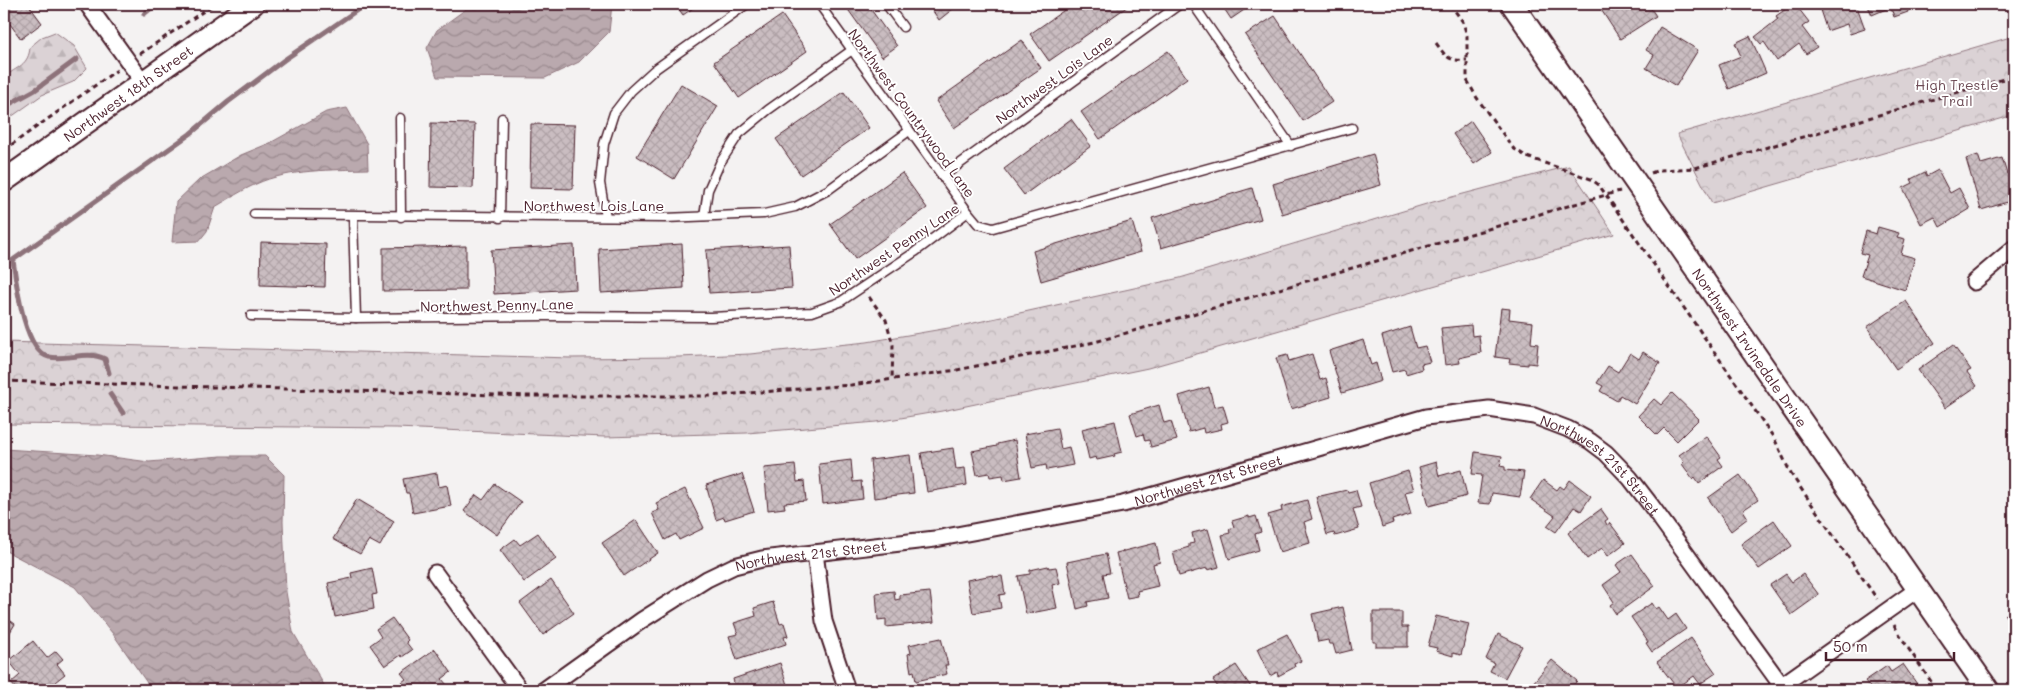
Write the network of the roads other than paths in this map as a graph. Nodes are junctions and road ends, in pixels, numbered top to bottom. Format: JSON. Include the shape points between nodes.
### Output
{"nodes":[{"id":1,"x":88,"y":4,"type":"edge"},
{"id":2,"x":253,"y":4,"type":"edge"},
{"id":3,"x":747,"y":4,"type":"edge"},
{"id":4,"x":819,"y":4,"type":"edge"},
{"id":5,"x":886,"y":4,"type":"edge"},
{"id":6,"x":1180,"y":4,"type":"edge"},
{"id":7,"x":1193,"y":4,"type":"edge"},
{"id":8,"x":1512,"y":4,"type":"edge"},
{"id":9,"x":903,"y":27,"type":"dead end"},
{"id":10,"x":852,"y":50,"type":"junction"},
{"id":11,"x":143,"y":82,"type":"junction"},
{"id":12,"x":400,"y":118,"type":"dead end"},
{"id":13,"x":502,"y":118,"type":"dead end"},
{"id":14,"x":1352,"y":128,"type":"dead end"},
{"id":15,"x":909,"y":131,"type":"junction"},
{"id":16,"x":1291,"y":146,"type":"junction"},
{"id":17,"x":943,"y":176,"type":"junction"},
{"id":18,"x":4,"y":180,"type":"edge"},
{"id":19,"x":968,"y":212,"type":"junction"},
{"id":20,"x":254,"y":214,"type":"dead end"},
{"id":21,"x":353,"y":216,"type":"junction"},
{"id":22,"x":704,"y":216,"type":"junction"},
{"id":23,"x":401,"y":217,"type":"junction"},
{"id":24,"x":606,"y":217,"type":"junction"},
{"id":25,"x":500,"y":218,"type":"junction"},
{"id":26,"x":2014,"y":248,"type":"edge"},
{"id":27,"x":1974,"y":282,"type":"dead end"},
{"id":28,"x":250,"y":316,"type":"dead end"},
{"id":29,"x":356,"y":318,"type":"junction"},
{"id":30,"x":815,"y":553,"type":"junction"},
{"id":31,"x":435,"y":573,"type":"dead end"},
{"id":32,"x":1918,"y":589,"type":"junction"},
{"id":33,"x":1779,"y":688,"type":"edge"},
{"id":34,"x":520,"y":690,"type":"edge"},
{"id":35,"x":544,"y":690,"type":"edge"},
{"id":36,"x":847,"y":690,"type":"edge"},
{"id":37,"x":1988,"y":690,"type":"edge"}],
"edges":[{"from":1,"to":11,"type":"street"},
{"from":2,"to":11,"type":"main road","name":"Northwest 18th Street"},
{"from":3,"to":24,"type":"lane","via":[[654,70],[631,90],[614,113],[604,144],[600,183]]},
{"from":4,"to":10,"type":"lane","name":"Northwest Countrywood Lane"},
{"from":5,"to":9,"type":"lane"},
{"from":6,"to":17,"type":"lane","name":"Northwest Lois Lane"},
{"from":7,"to":16,"type":"lane"},
{"from":8,"to":32,"type":"main road","name":"Northwest Irvinedale Drive"},
{"from":10,"to":15,"type":"lane","name":"Northwest Countrywood Lane"},
{"from":10,"to":22,"type":"lane","via":[[739,134],[720,163],[708,190]]},
{"from":11,"to":18,"type":"main road","name":"Northwest 18th Street"},
{"from":12,"to":23,"type":"lane"},
{"from":13,"to":25,"type":"lane"},
{"from":14,"to":16,"type":"lane","name":"Northwest Penny Lane"},
{"from":15,"to":17,"type":"lane","name":"Northwest Countrywood Lane"},
{"from":15,"to":22,"type":"lane","name":"Northwest Lois Lane","via":[[828,190],[795,207],[764,214]]},
{"from":16,"to":19,"type":"lane","name":"Northwest Penny Lane","via":[[993,228],[978,224]]},
{"from":17,"to":19,"type":"lane","name":"Northwest Countrywood Lane"},
{"from":19,"to":29,"type":"lane","name":"Northwest Penny Lane","via":[[863,288],[840,302],[812,312],[711,317]]},
{"from":20,"to":21,"type":"lane","name":"Northwest Lois Lane"},
{"from":21,"to":23,"type":"lane","name":"Northwest Lois Lane"},
{"from":21,"to":29,"type":"lane"},
{"from":22,"to":24,"type":"lane","name":"Northwest Lois Lane"},
{"from":23,"to":25,"type":"lane","name":"Northwest Lois Lane"},
{"from":24,"to":25,"type":"lane","name":"Northwest Lois Lane"},
{"from":26,"to":27,"type":"street"},
{"from":28,"to":29,"type":"lane","name":"Northwest Penny Lane"},
{"from":30,"to":33,"type":"street","name":"Northwest 21st Street","via":[[935,539],[1123,504],[1426,417],[1489,409],[1534,416],[1568,429],[1606,453],[1650,504]]},
{"from":30,"to":35,"type":"street","name":"Northwest 21st Street","via":[[762,559],[734,566],[708,578],[642,620]]},
{"from":30,"to":36,"type":"street","via":[[824,621]]},
{"from":31,"to":34,"type":"street"},
{"from":32,"to":33,"type":"street"},
{"from":32,"to":37,"type":"main road","name":"Northwest Irvinedale Drive"}]}
